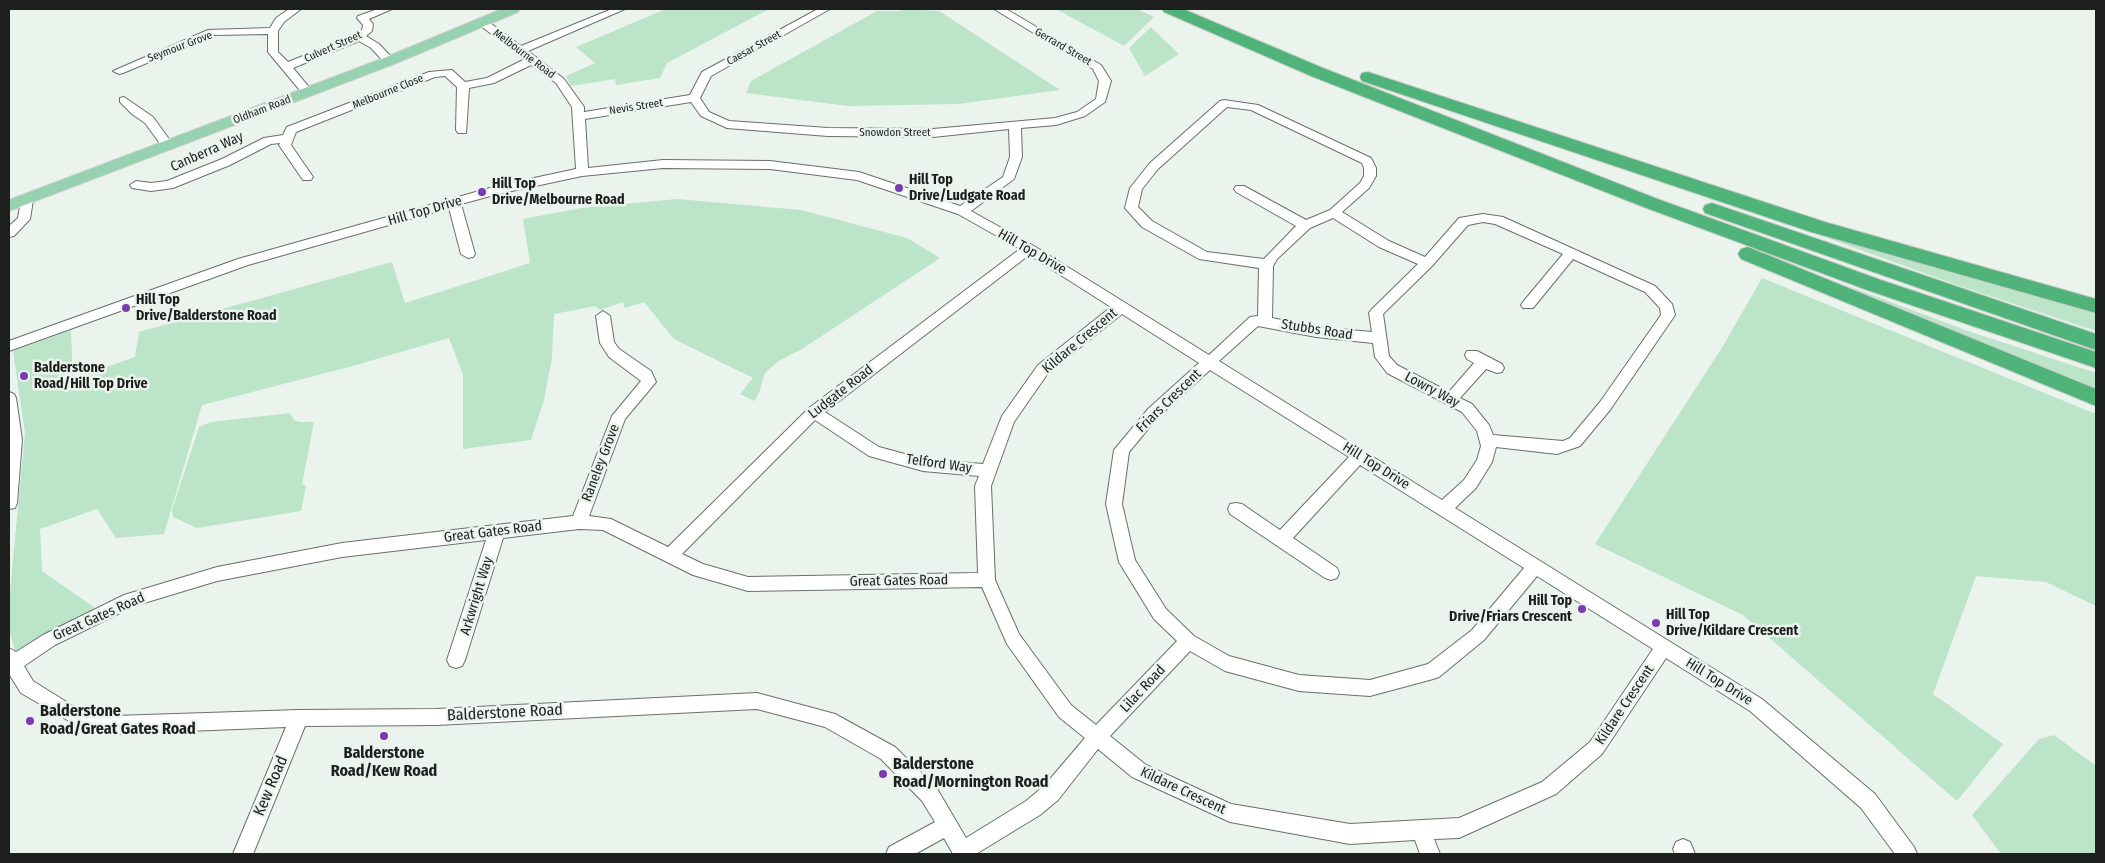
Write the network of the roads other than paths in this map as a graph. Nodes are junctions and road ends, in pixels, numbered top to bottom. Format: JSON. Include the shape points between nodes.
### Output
{"nodes":[{"id":1,"x":296,"y":9,"type":"edge"},
{"id":2,"x":387,"y":9,"type":"edge"},
{"id":3,"x":513,"y":9,"type":"edge"},
{"id":4,"x":620,"y":9,"type":"edge"},
{"id":5,"x":825,"y":9,"type":"edge"},
{"id":6,"x":999,"y":9,"type":"edge"},
{"id":7,"x":1170,"y":9,"type":"edge"},
{"id":8,"x":1204,"y":9,"type":"edge"},
{"id":9,"x":482,"y":22,"type":"junction"},
{"id":10,"x":273,"y":31,"type":"junction"},
{"id":11,"x":360,"y":36,"type":"junction"},
{"id":12,"x":519,"y":51,"type":"junction"},
{"id":13,"x":532,"y":60,"type":"junction"},
{"id":14,"x":389,"y":61,"type":"junction"},
{"id":15,"x":286,"y":68,"type":"junction"},
{"id":16,"x":119,"y":71,"type":"dead end"},
{"id":17,"x":1317,"y":72,"type":"junction"},
{"id":18,"x":1367,"y":77,"type":"junction"},
{"id":19,"x":463,"y":86,"type":"junction"},
{"id":20,"x":307,"y":92,"type":"junction"},
{"id":21,"x":694,"y":98,"type":"junction"},
{"id":22,"x":124,"y":100,"type":"dead end"},
{"id":23,"x":1101,"y":100,"type":"joint"},
{"id":24,"x":579,"y":116,"type":"junction"},
{"id":25,"x":1015,"y":125,"type":"junction"},
{"id":26,"x":462,"y":130,"type":"dead end"},
{"id":27,"x":288,"y":138,"type":"junction"},
{"id":28,"x":168,"y":146,"type":"junction"},
{"id":29,"x":582,"y":172,"type":"junction"},
{"id":30,"x":307,"y":176,"type":"dead end"},
{"id":31,"x":136,"y":185,"type":"dead end"},
{"id":32,"x":1240,"y":190,"type":"dead end"},
{"id":33,"x":26,"y":200,"type":"junction"},
{"id":34,"x":454,"y":203,"type":"junction"},
{"id":35,"x":9,"y":206,"type":"edge"},
{"id":36,"x":962,"y":211,"type":"junction"},
{"id":37,"x":1334,"y":213,"type":"junction"},
{"id":38,"x":1305,"y":225,"type":"junction"},
{"id":39,"x":9,"y":233,"type":"edge"},
{"id":40,"x":1029,"y":249,"type":"junction"},
{"id":41,"x":1571,"y":253,"type":"junction"},
{"id":42,"x":468,"y":254,"type":"dead end"},
{"id":43,"x":1267,"y":264,"type":"junction"},
{"id":44,"x":1422,"y":268,"type":"junction"},
{"id":45,"x":1528,"y":305,"type":"dead end"},
{"id":46,"x":1122,"y":306,"type":"junction"},
{"id":47,"x":2096,"y":306,"type":"edge"},
{"id":48,"x":604,"y":316,"type":"dead end"},
{"id":49,"x":1260,"y":321,"type":"junction"},
{"id":50,"x":1379,"y":338,"type":"junction"},
{"id":51,"x":2096,"y":342,"type":"edge"},
{"id":52,"x":9,"y":346,"type":"edge"},
{"id":53,"x":2096,"y":360,"type":"edge"},
{"id":54,"x":1210,"y":362,"type":"junction"},
{"id":55,"x":1497,"y":368,"type":"dead end"},
{"id":56,"x":9,"y":398,"type":"edge"},
{"id":57,"x":2096,"y":398,"type":"edge"},
{"id":58,"x":1450,"y":399,"type":"junction"},
{"id":59,"x":814,"y":412,"type":"junction"},
{"id":60,"x":1487,"y":440,"type":"junction"},
{"id":61,"x":1359,"y":456,"type":"junction"},
{"id":62,"x":988,"y":471,"type":"junction"},
{"id":63,"x":9,"y":503,"type":"edge"},
{"id":64,"x":1444,"y":508,"type":"junction"},
{"id":65,"x":1236,"y":509,"type":"dead end"},
{"id":66,"x":579,"y":522,"type":"junction"},
{"id":67,"x":497,"y":532,"type":"junction"},
{"id":68,"x":1281,"y":540,"type":"junction"},
{"id":69,"x":671,"y":555,"type":"junction"},
{"id":70,"x":1535,"y":566,"type":"junction"},
{"id":71,"x":1330,"y":573,"type":"dead end"},
{"id":72,"x":987,"y":580,"type":"junction"},
{"id":73,"x":1188,"y":641,"type":"junction"},
{"id":74,"x":1664,"y":647,"type":"junction"},
{"id":75,"x":456,"y":660,"type":"dead end"},
{"id":76,"x":10,"y":662,"type":"edge"},
{"id":77,"x":299,"y":718,"type":"junction"},
{"id":78,"x":1097,"y":737,"type":"junction"},
{"id":79,"x":949,"y":825,"type":"junction"},
{"id":80,"x":1421,"y":830,"type":"junction"},
{"id":81,"x":964,"y":852,"type":"edge"},
{"id":82,"x":243,"y":854,"type":"edge"},
{"id":83,"x":896,"y":854,"type":"edge"},
{"id":84,"x":1430,"y":854,"type":"edge"},
{"id":85,"x":1907,"y":854,"type":"edge"}],
"edges":[{"from":1,"to":10,"type":"street","via":[[280,20]]},
{"from":2,"to":11,"type":"street","name":"Culvert Street","via":[[362,18],[368,24],[367,31]]},
{"from":3,"to":9,"type":"main road","name":"Oldham Road"},
{"from":4,"to":12,"type":"street"},
{"from":5,"to":21,"type":"street","name":"Caesar Street","via":[[706,74]]},
{"from":6,"to":23,"type":"street","name":"Gerrard Street","via":[[1097,67],[1105,81]]},
{"from":7,"to":17,"type":"highway"},
{"from":8,"to":18,"type":"highway"},
{"from":9,"to":12,"type":"street","name":"Melbourne Road"},
{"from":9,"to":14,"type":"main road","name":"Oldham Road"},
{"from":10,"to":15,"type":"street","via":[[273,52]]},
{"from":10,"to":16,"type":"street","name":"Seymour Grove","via":[[212,32]]},
{"from":11,"to":14,"type":"street"},
{"from":11,"to":15,"type":"street","name":"Culvert Street"},
{"from":12,"to":13,"type":"street","name":"Melbourne Road"},
{"from":13,"to":19,"type":"street","via":[[490,81]]},
{"from":13,"to":24,"type":"street","name":"Melbourne Road","via":[[560,81],[578,107]]},
{"from":14,"to":20,"type":"main road","name":"Oldham Road"},
{"from":15,"to":20,"type":"street"},
{"from":17,"to":53,"type":"highway","via":[[1874,285]]},
{"from":17,"to":57,"type":"highway","via":[[1499,152]]},
{"from":18,"to":47,"type":"highway","via":[[1818,227]]},
{"from":18,"to":51,"type":"highway","via":[[1715,210]]},
{"from":19,"to":26,"type":"street"},
{"from":19,"to":27,"type":"street","name":"Melbourne Close","via":[[448,72],[433,74],[291,130]]},
{"from":20,"to":28,"type":"main road","name":"Oldham Road"},
{"from":21,"to":24,"type":"street","name":"Nevis Street"},
{"from":21,"to":25,"type":"street","name":"Snowdon Street","via":[[705,114],[727,124],[828,132],[933,133]]},
{"from":22,"to":28,"type":"street","via":[[149,120]]},
{"from":23,"to":25,"type":"street","name":"Snowdon Street","via":[[1081,114],[1056,121]]},
{"from":24,"to":29,"type":"street","name":"Melbourne Road"},
{"from":25,"to":36,"type":"street","via":[[1016,157],[1008,180]]},
{"from":27,"to":30,"type":"street","via":[[285,145]]},
{"from":27,"to":31,"type":"street","name":"Canberra Way","via":[[268,141],[168,185]]},
{"from":28,"to":33,"type":"main road","name":"Oldham Road"},
{"from":29,"to":34,"type":"street","name":"Hill Top Drive","via":[[497,190]]},
{"from":29,"to":36,"type":"street","name":"Hill Top Drive","via":[[663,164],[770,165],[859,176]]},
{"from":32,"to":38,"type":"street"},
{"from":33,"to":35,"type":"main road","name":"Oldham Road"},
{"from":33,"to":39,"type":"street","via":[[24,219]]},
{"from":34,"to":42,"type":"street"},
{"from":34,"to":52,"type":"street","name":"Hill Top Drive","via":[[242,262]]},
{"from":36,"to":40,"type":"street","name":"Hill Top Drive"},
{"from":37,"to":38,"type":"street"},
{"from":37,"to":43,"type":"street","via":[[1365,185],[1370,176],[1367,162],[1254,107],[1224,103],[1154,166],[1136,188],[1131,208],[1147,224],[1204,256]]},
{"from":37,"to":44,"type":"street"},
{"from":38,"to":43,"type":"street"},
{"from":40,"to":46,"type":"street","name":"Hill Top Drive"},
{"from":40,"to":59,"type":"street","name":"Ludgate Road"},
{"from":41,"to":44,"type":"street","via":[[1498,220],[1473,219],[1464,221],[1453,231]]},
{"from":41,"to":45,"type":"street"},
{"from":41,"to":60,"type":"street","via":[[1650,289],[1667,307],[1668,315],[1605,406],[1575,442],[1557,448]]},
{"from":43,"to":49,"type":"street"},
{"from":44,"to":50,"type":"street","name":"Lowry Way","via":[[1376,313]]},
{"from":46,"to":54,"type":"street","name":"Hill Top Drive"},
{"from":46,"to":62,"type":"street","name":"Kildare Crescent","via":[[1043,369],[1007,420]]},
{"from":48,"to":66,"type":"street","name":"Raneley Grove","via":[[607,342],[614,353],[646,375],[649,382],[619,416]]},
{"from":49,"to":50,"type":"street","name":"Stubbs Road","via":[[1316,332]]},
{"from":49,"to":54,"type":"street","name":"Friars Crescent"},
{"from":50,"to":58,"type":"street","name":"Lowry Way","via":[[1382,357],[1392,368]]},
{"from":54,"to":61,"type":"street","name":"Hill Top Drive"},
{"from":54,"to":73,"type":"street","name":"Friars Crescent","via":[[1153,413],[1122,450],[1114,504],[1127,562],[1160,614]]},
{"from":55,"to":58,"type":"street","via":[[1478,358]]},
{"from":56,"to":63,"type":"street","via":[[14,440]]},
{"from":58,"to":60,"type":"street","name":"Lowry Way","via":[[1467,408],[1484,429]]},
{"from":59,"to":62,"type":"street","name":"Telford Way","via":[[874,452],[923,465]]},
{"from":59,"to":69,"type":"street","name":"Ludgate Road"},
{"from":60,"to":64,"type":"street","via":[[1489,446],[1484,462],[1470,484]]},
{"from":61,"to":64,"type":"street","name":"Hill Top Drive"},
{"from":61,"to":68,"type":"street"},
{"from":62,"to":72,"type":"street","name":"Kildare Crescent","via":[[982,486]]},
{"from":64,"to":70,"type":"street","name":"Hill Top Drive"},
{"from":65,"to":68,"type":"street"},
{"from":66,"to":67,"type":"street","name":"Great Gates Road"},
{"from":66,"to":69,"type":"street","name":"Great Gates Road","via":[[605,524]]},
{"from":67,"to":75,"type":"street","name":"Arkwright Way"},
{"from":67,"to":76,"type":"street","name":"Great Gates Road","via":[[342,550],[217,574],[130,600]]},
{"from":68,"to":71,"type":"street"},
{"from":69,"to":72,"type":"street","name":"Great Gates Road","via":[[699,570],[748,584]]},
{"from":70,"to":73,"type":"street","name":"Friars Crescent","via":[[1478,635],[1433,671],[1370,688],[1299,683],[1225,663]]},
{"from":70,"to":74,"type":"street","name":"Hill Top Drive"},
{"from":72,"to":78,"type":"street","name":"Kildare Crescent","via":[[1013,639],[1065,711]]},
{"from":73,"to":78,"type":"street","name":"Lilac Road"},
{"from":74,"to":80,"type":"street","name":"Kildare Crescent","via":[[1596,748],[1548,788],[1459,828]]},
{"from":74,"to":85,"type":"street","name":"Hill Top Drive","via":[[1756,705],[1868,801]]},
{"from":76,"to":77,"type":"street","name":"Balderstone Road","via":[[27,687],[69,712],[114,725]]},
{"from":77,"to":79,"type":"street","name":"Balderstone Road","via":[[436,717],[757,701],[829,720],[888,754],[921,783]]},
{"from":77,"to":82,"type":"street","name":"Kew Road"},
{"from":78,"to":80,"type":"street","name":"Kildare Crescent","via":[[1139,771],[1230,813],[1350,834]]},
{"from":78,"to":81,"type":"street","name":"Lilac Road","via":[[1051,793],[1034,808]]},
{"from":79,"to":81,"type":"street","name":"Balderstone Road"},
{"from":79,"to":83,"type":"street"},
{"from":80,"to":84,"type":"street"}]}
